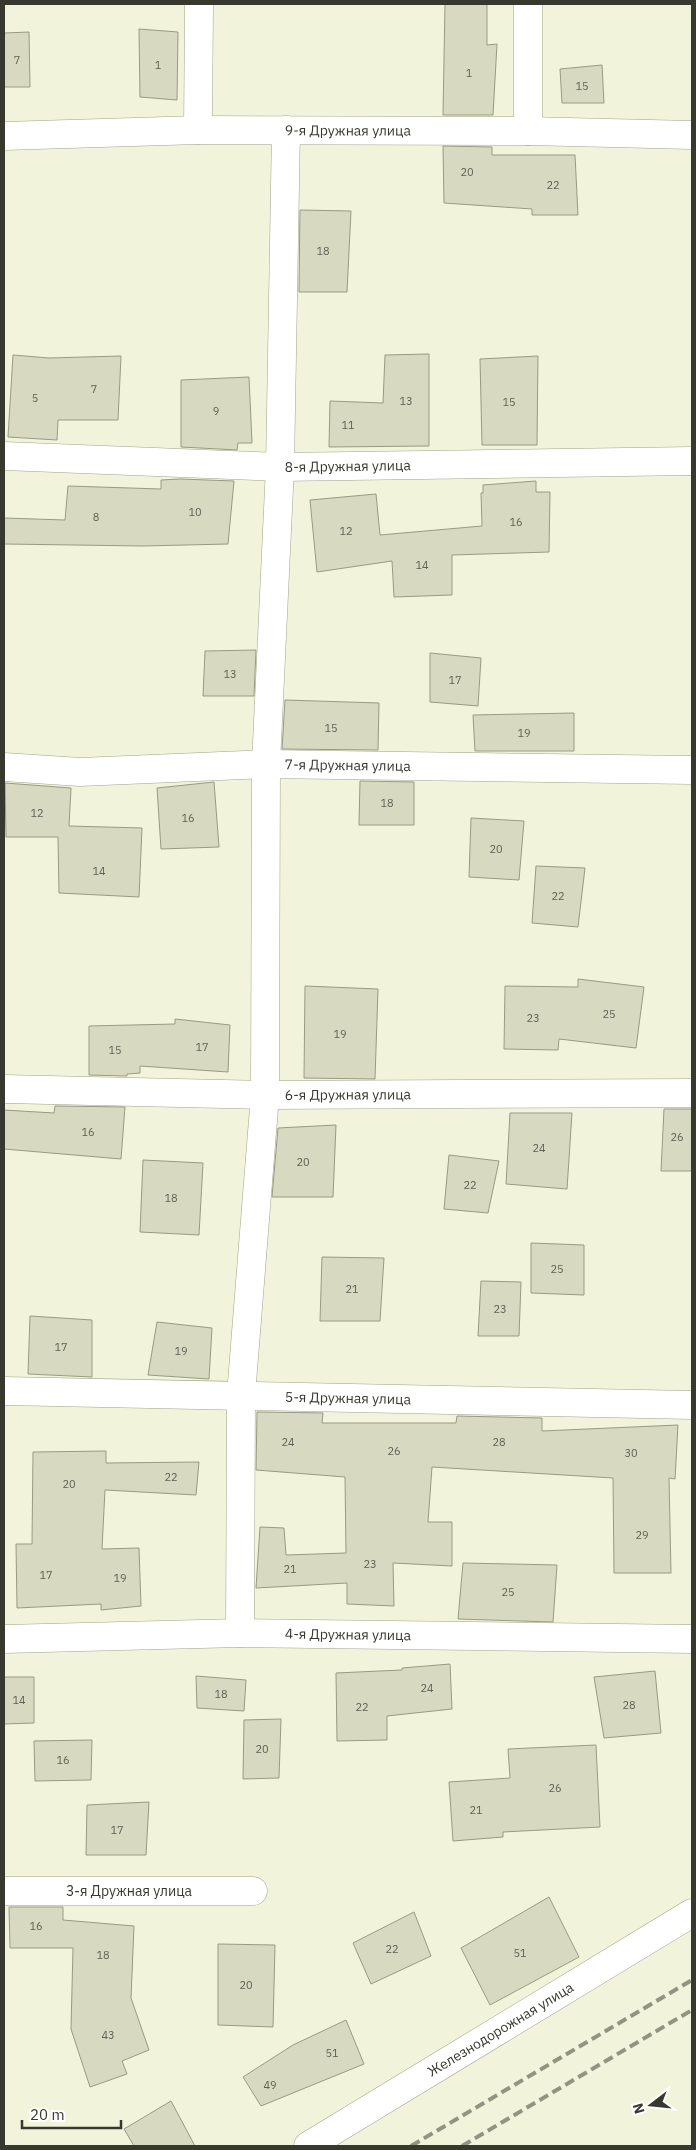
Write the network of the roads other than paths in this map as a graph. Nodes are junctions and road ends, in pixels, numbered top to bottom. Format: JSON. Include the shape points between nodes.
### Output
{"nodes":[{"id":1,"x":199,"y":4,"type":"edge"},
{"id":2,"x":528,"y":4,"type":"edge"},
{"id":3,"x":198,"y":130,"type":"junction"},
{"id":4,"x":286,"y":130,"type":"junction"},
{"id":5,"x":528,"y":131,"type":"junction"},
{"id":6,"x":692,"y":135,"type":"edge"},
{"id":7,"x":4,"y":136,"type":"edge"},
{"id":8,"x":4,"y":456,"type":"edge"},
{"id":9,"x":692,"y":461,"type":"edge"},
{"id":10,"x":280,"y":467,"type":"junction"},
{"id":11,"x":266,"y":764,"type":"junction"},
{"id":12,"x":4,"y":767,"type":"edge"},
{"id":13,"x":692,"y":770,"type":"edge"},
{"id":14,"x":4,"y":1089,"type":"edge"},
{"id":15,"x":692,"y":1093,"type":"edge"},
{"id":16,"x":266,"y":1095,"type":"junction"},
{"id":17,"x":4,"y":1391,"type":"edge"},
{"id":18,"x":241,"y":1395,"type":"junction"},
{"id":19,"x":692,"y":1405,"type":"edge"},
{"id":20,"x":240,"y":1633,"type":"junction"},
{"id":21,"x":4,"y":1639,"type":"edge"},
{"id":22,"x":692,"y":1639,"type":"edge"},
{"id":23,"x":4,"y":1891,"type":"edge"},
{"id":24,"x":253,"y":1891,"type":"dead end"},
{"id":25,"x":692,"y":1913,"type":"edge"},
{"id":26,"x":308,"y":2146,"type":"edge"}],
"edges":[{"from":1,"to":3,"type":"street"},
{"from":2,"to":5,"type":"street"},
{"from":3,"to":4,"type":"street","name":"9-я Дружная улица"},
{"from":3,"to":7,"type":"street","name":"9-я Дружная улица"},
{"from":4,"to":5,"type":"street","name":"9-я Дружная улица"},
{"from":4,"to":10,"type":"street"},
{"from":5,"to":6,"type":"street","name":"9-я Дружная улица"},
{"from":8,"to":10,"type":"street","name":"8-я Дружная улица"},
{"from":9,"to":10,"type":"street","name":"8-я Дружная улица"},
{"from":10,"to":11,"type":"street"},
{"from":11,"to":12,"type":"street","name":"7-я Дружная улица","via":[[80,772]]},
{"from":11,"to":13,"type":"street","name":"7-я Дружная улица"},
{"from":11,"to":16,"type":"street"},
{"from":14,"to":16,"type":"street","name":"6-я Дружная улица"},
{"from":15,"to":16,"type":"street","name":"6-я Дружная улица"},
{"from":16,"to":18,"type":"street"},
{"from":17,"to":18,"type":"street","name":"5-я Дружная улица"},
{"from":18,"to":19,"type":"street","name":"5-я Дружная улица"},
{"from":18,"to":20,"type":"street"},
{"from":20,"to":21,"type":"street","name":"4-я Дружная улица"},
{"from":20,"to":22,"type":"street","name":"4-я Дружная улица"},
{"from":23,"to":24,"type":"street","name":"3-я Дружная улица"},
{"from":25,"to":26,"type":"street","name":"Железнодорожная улица"}]}
